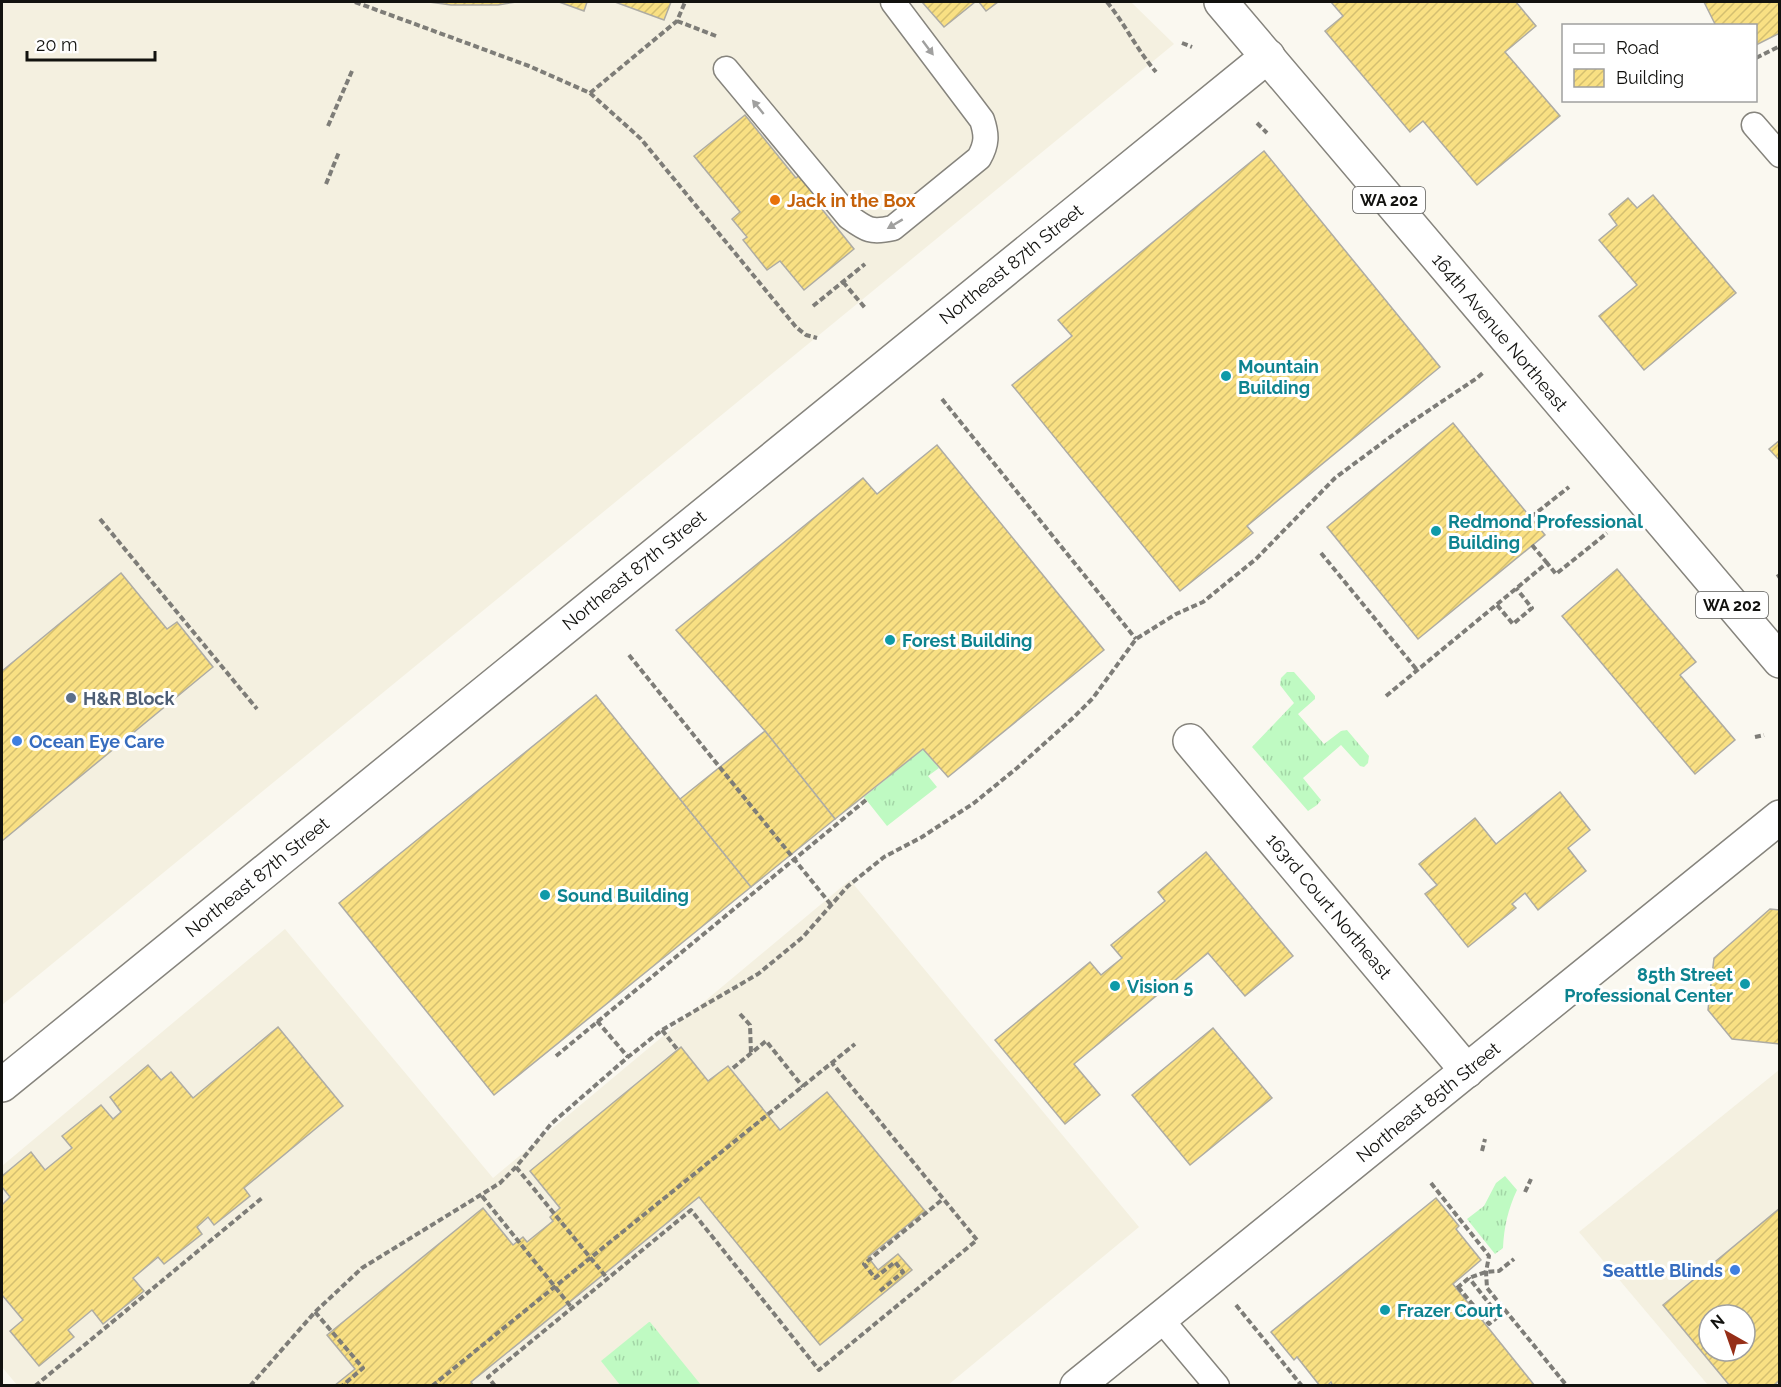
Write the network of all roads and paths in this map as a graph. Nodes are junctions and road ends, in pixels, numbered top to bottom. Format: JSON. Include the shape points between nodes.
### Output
{"nodes":[{"id":1,"x":355,"y":2,"type":"edge"},
{"id":2,"x":685,"y":2,"type":"edge"},
{"id":3,"x":893,"y":2,"type":"edge"},
{"id":4,"x":1107,"y":2,"type":"edge"},
{"id":5,"x":1221,"y":2,"type":"edge"},
{"id":6,"x":1182,"y":44,"type":"dead end"},
{"id":7,"x":1779,"y":46,"type":"edge"},
{"id":8,"x":1192,"y":47,"type":"dead end"},
{"id":9,"x":1268,"y":56,"type":"junction"},
{"id":10,"x":1757,"y":57,"type":"edge"},
{"id":11,"x":726,"y":69,"type":"dead end"},
{"id":12,"x":352,"y":71,"type":"dead end"},
{"id":13,"x":1156,"y":72,"type":"dead end"},
{"id":14,"x":590,"y":93,"type":"junction"},
{"id":15,"x":1257,"y":123,"type":"dead end"},
{"id":16,"x":1754,"y":125,"type":"dead end"},
{"id":17,"x":328,"y":126,"type":"dead end"},
{"id":18,"x":1267,"y":133,"type":"dead end"},
{"id":19,"x":339,"y":152,"type":"dead end"},
{"id":20,"x":1779,"y":155,"type":"edge"},
{"id":21,"x":326,"y":184,"type":"dead end"},
{"id":22,"x":843,"y":282,"type":"dead end"},
{"id":23,"x":866,"y":309,"type":"dead end"},
{"id":24,"x":817,"y":338,"type":"dead end"},
{"id":25,"x":1511,"y":344,"type":"junction"},
{"id":26,"x":942,"y":399,"type":"dead end"},
{"id":27,"x":1569,"y":487,"type":"dead end"},
{"id":28,"x":1531,"y":517,"type":"dead end"},
{"id":29,"x":100,"y":519,"type":"dead end"},
{"id":30,"x":1607,"y":532,"type":"dead end"},
{"id":31,"x":1532,"y":545,"type":"dead end"},
{"id":32,"x":1321,"y":552,"type":"dead end"},
{"id":33,"x":1547,"y":563,"type":"junction"},
{"id":34,"x":1516,"y":588,"type":"junction"},
{"id":35,"x":1497,"y":604,"type":"junction"},
{"id":36,"x":1136,"y":639,"type":"junction"},
{"id":37,"x":628,"y":655,"type":"dead end"},
{"id":38,"x":1779,"y":661,"type":"edge"},
{"id":39,"x":1417,"y":670,"type":"junction"},
{"id":40,"x":1386,"y":696,"type":"dead end"},
{"id":41,"x":257,"y":709,"type":"dead end"},
{"id":42,"x":1764,"y":735,"type":"dead end"},
{"id":43,"x":1755,"y":737,"type":"dead end"},
{"id":44,"x":1190,"y":741,"type":"dead end"},
{"id":45,"x":867,"y":800,"type":"dead end"},
{"id":46,"x":1779,"y":817,"type":"edge"},
{"id":47,"x":794,"y":859,"type":"junction"},
{"id":48,"x":832,"y":906,"type":"junction"},
{"id":49,"x":740,"y":1014,"type":"dead end"},
{"id":50,"x":597,"y":1022,"type":"junction"},
{"id":51,"x":662,"y":1030,"type":"junction"},
{"id":52,"x":855,"y":1044,"type":"dead end"},
{"id":53,"x":676,"y":1049,"type":"dead end"},
{"id":54,"x":751,"y":1054,"type":"junction"},
{"id":55,"x":556,"y":1056,"type":"dead end"},
{"id":56,"x":628,"y":1057,"type":"junction"},
{"id":57,"x":832,"y":1063,"type":"junction"},
{"id":58,"x":733,"y":1068,"type":"dead end"},
{"id":59,"x":1467,"y":1071,"type":"junction"},
{"id":60,"x":2,"y":1085,"type":"edge"},
{"id":61,"x":803,"y":1087,"type":"junction"},
{"id":62,"x":1485,"y":1139,"type":"dead end"},
{"id":63,"x":1482,"y":1151,"type":"dead end"},
{"id":64,"x":516,"y":1167,"type":"junction"},
{"id":65,"x":1531,"y":1179,"type":"dead end"},
{"id":66,"x":1431,"y":1183,"type":"dead end"},
{"id":67,"x":1525,"y":1192,"type":"dead end"},
{"id":68,"x":482,"y":1196,"type":"junction"},
{"id":69,"x":262,"y":1198,"type":"dead end"},
{"id":70,"x":943,"y":1199,"type":"junction"},
{"id":71,"x":590,"y":1258,"type":"junction"},
{"id":72,"x":1514,"y":1259,"type":"dead end"},
{"id":73,"x":1486,"y":1272,"type":"junction"},
{"id":74,"x":1212,"y":1276,"type":"junction"},
{"id":75,"x":607,"y":1278,"type":"junction"},
{"id":76,"x":1469,"y":1278,"type":"junction"},
{"id":77,"x":555,"y":1287,"type":"junction"},
{"id":78,"x":880,"y":1291,"type":"dead end"},
{"id":79,"x":572,"y":1308,"type":"junction"},
{"id":80,"x":315,"y":1312,"type":"junction"},
{"id":81,"x":1160,"y":1318,"type":"junction"},
{"id":82,"x":35,"y":1386,"type":"edge"},
{"id":83,"x":250,"y":1386,"type":"edge"},
{"id":84,"x":342,"y":1386,"type":"edge"},
{"id":85,"x":432,"y":1386,"type":"edge"},
{"id":86,"x":495,"y":1386,"type":"edge"},
{"id":87,"x":1077,"y":1386,"type":"edge"},
{"id":88,"x":1217,"y":1386,"type":"edge"},
{"id":89,"x":1302,"y":1386,"type":"edge"},
{"id":90,"x":1567,"y":1386,"type":"edge"}],
"edges":[{"from":1,"to":14,"type":"path","via":[[529,66]]},
{"from":2,"to":14,"type":"path","via":[[677,21]]},
{"from":3,"to":11,"type":"lane","one_way":true,"via":[[982,120],[987,133],[979,158],[893,228],[878,232],[849,218]]},
{"from":4,"to":13,"type":"path"},
{"from":5,"to":9,"type":"street","name":"164th Avenue Northeast","number":"WA 202"},
{"from":6,"to":8,"type":"path"},
{"from":7,"to":10,"type":"path"},
{"from":9,"to":25,"type":"street","name":"164th Avenue Northeast","number":"WA 202"},
{"from":9,"to":60,"type":"street","name":"Northeast 87th Street"},
{"from":12,"to":17,"type":"path"},
{"from":14,"to":24,"type":"path","via":[[641,139],[796,327]]},
{"from":15,"to":18,"type":"path"},
{"from":16,"to":20,"type":"lane"},
{"from":19,"to":21,"type":"path"},
{"from":22,"to":23,"type":"path"},
{"from":25,"to":36,"type":"path","via":[[1477,378],[1335,478],[1256,559],[1203,602]]},
{"from":25,"to":38,"type":"street","name":"164th Avenue Northeast","number":"WA 202"},
{"from":26,"to":36,"type":"path"},
{"from":27,"to":28,"type":"path"},
{"from":29,"to":41,"type":"path"},
{"from":30,"to":33,"type":"path","via":[[1556,574]]},
{"from":31,"to":33,"type":"path"},
{"from":32,"to":39,"type":"path"},
{"from":33,"to":34,"type":"path"},
{"from":34,"to":35,"type":"path"},
{"from":34,"to":35,"type":"path","via":[[1532,608],[1513,624]]},
{"from":35,"to":39,"type":"path"},
{"from":36,"to":48,"type":"path","via":[[1093,698],[1017,768],[974,803],[884,857]]},
{"from":37,"to":47,"type":"path"},
{"from":39,"to":40,"type":"path"},
{"from":42,"to":43,"type":"path"},
{"from":44,"to":59,"type":"street","name":"163rd Court Northeast"},
{"from":45,"to":47,"type":"path"},
{"from":46,"to":59,"type":"street","name":"Northeast 85th Street"},
{"from":47,"to":48,"type":"path"},
{"from":47,"to":50,"type":"path"},
{"from":48,"to":51,"type":"path","via":[[803,937],[758,974]]},
{"from":49,"to":54,"type":"path","via":[[750,1025]]},
{"from":50,"to":55,"type":"path"},
{"from":50,"to":56,"type":"path"},
{"from":51,"to":53,"type":"path"},
{"from":51,"to":56,"type":"path"},
{"from":52,"to":57,"type":"path"},
{"from":54,"to":58,"type":"path"},
{"from":54,"to":61,"type":"path","via":[[766,1041]]},
{"from":56,"to":64,"type":"path","via":[[551,1124]]},
{"from":57,"to":61,"type":"path"},
{"from":57,"to":70,"type":"path"},
{"from":59,"to":74,"type":"street","name":"Northeast 85th Street"},
{"from":61,"to":71,"type":"path"},
{"from":62,"to":63,"type":"path"},
{"from":64,"to":68,"type":"path"},
{"from":64,"to":71,"type":"path"},
{"from":65,"to":67,"type":"path"},
{"from":66,"to":73,"type":"path","via":[[1489,1256]]},
{"from":68,"to":77,"type":"path"},
{"from":68,"to":80,"type":"path","via":[[362,1268]]},
{"from":69,"to":82,"type":"path"},
{"from":70,"to":75,"type":"path","via":[[977,1240],[819,1370],[691,1210]]},
{"from":70,"to":78,"type":"path","via":[[864,1264],[875,1278],[894,1262],[903,1272]]},
{"from":71,"to":75,"type":"path"},
{"from":71,"to":77,"type":"path"},
{"from":72,"to":73,"type":"path","via":[[1499,1271]]},
{"from":73,"to":76,"type":"path"},
{"from":73,"to":90,"type":"path","via":[[1488,1288]]},
{"from":74,"to":81,"type":"street","name":"Northeast 85th Street"},
{"from":74,"to":89,"type":"path"},
{"from":75,"to":79,"type":"path"},
{"from":76,"to":76,"type":"path","via":[[1499,1316],[1489,1324],[1457,1288]]},
{"from":77,"to":79,"type":"path"},
{"from":77,"to":85,"type":"path"},
{"from":79,"to":86,"type":"path","via":[[488,1377]]},
{"from":80,"to":83,"type":"path"},
{"from":80,"to":84,"type":"path","via":[[363,1368]]},
{"from":81,"to":87,"type":"street","name":"Northeast 85th Street"},
{"from":81,"to":88,"type":"lane"}]}
